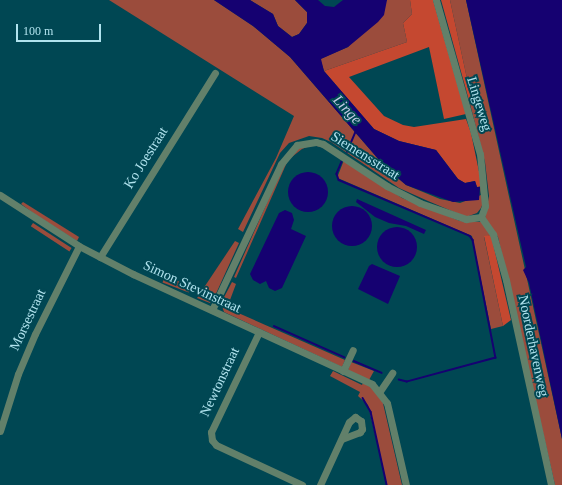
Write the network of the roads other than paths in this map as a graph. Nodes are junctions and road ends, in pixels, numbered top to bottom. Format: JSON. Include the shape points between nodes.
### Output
{"nodes":[{"id":1,"x":436,"y":0,"type":"edge"},
{"id":2,"x":215,"y":73,"type":"dead end"},
{"id":3,"x":0,"y":195,"type":"edge"},
{"id":4,"x":481,"y":217,"type":"junction"},
{"id":5,"x":79,"y":246,"type":"junction"},
{"id":6,"x":100,"y":257,"type":"junction"},
{"id":7,"x":212,"y":310,"type":"junction"},
{"id":8,"x":258,"y":332,"type":"junction"},
{"id":9,"x":354,"y":350,"type":"dead end"},
{"id":10,"x":343,"y":371,"type":"junction"},
{"id":11,"x":392,"y":374,"type":"dead end"},
{"id":12,"x":380,"y":391,"type":"junction"},
{"id":13,"x":0,"y":431,"type":"edge"},
{"id":14,"x":342,"y":439,"type":"dead end"},
{"id":15,"x":302,"y":485,"type":"edge"},
{"id":16,"x":320,"y":485,"type":"edge"},
{"id":17,"x":406,"y":485,"type":"edge"},
{"id":18,"x":551,"y":485,"type":"edge"}],
"edges":[{"from":1,"to":4,"type":"street","name":"Lingeweg","via":[[480,154],[485,206]]},
{"from":2,"to":6,"type":"street","name":"Ko Joestraat"},
{"from":3,"to":5,"type":"street","name":"Simon Stevinstraat"},
{"from":4,"to":7,"type":"street","name":"Siemensstraat","via":[[466,219],[420,203],[387,186],[323,144],[311,142],[297,145],[281,164]]},
{"from":4,"to":18,"type":"street","name":"Noorderhavenweg","via":[[493,234],[506,280]]},
{"from":5,"to":6,"type":"street","name":"Simon Stevinstraat"},
{"from":5,"to":13,"type":"street","name":"Morsestraat","via":[[35,334],[18,374]]},
{"from":6,"to":7,"type":"street","name":"Simon Stevinstraat"},
{"from":7,"to":8,"type":"street","name":"Simon Stevinstraat"},
{"from":8,"to":10,"type":"street","name":"Simon Stevinstraat"},
{"from":8,"to":15,"type":"street","name":"Newtonstraat","via":[[211,432],[212,440],[216,445]]},
{"from":9,"to":10,"type":"street"},
{"from":10,"to":12,"type":"street","name":"Simon Stevinstraat","via":[[372,384]]},
{"from":11,"to":12,"type":"street"},
{"from":12,"to":17,"type":"street","via":[[387,403]]},
{"from":14,"to":16,"type":"street"}]}
